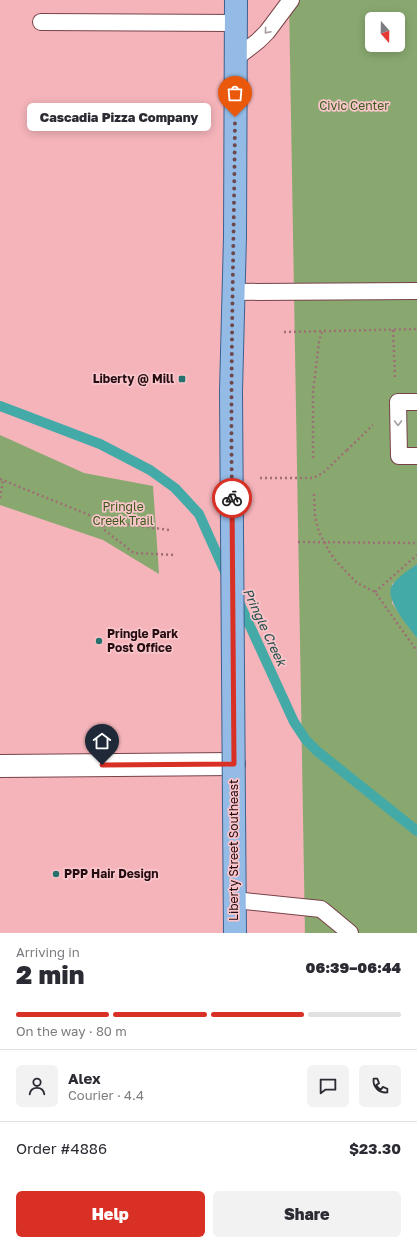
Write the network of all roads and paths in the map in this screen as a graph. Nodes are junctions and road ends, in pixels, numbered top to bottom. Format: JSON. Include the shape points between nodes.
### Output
{"nodes":[{"id":1,"x":236,"y":0,"type":"edge"},
{"id":2,"x":291,"y":0,"type":"edge"},
{"id":3,"x":41,"y":22,"type":"dead end"},
{"id":4,"x":236,"y":22,"type":"junction"},
{"id":5,"x":236,"y":58,"type":"junction"},
{"id":6,"x":417,"y":291,"type":"edge"},
{"id":7,"x":232,"y":292,"type":"junction"},
{"id":8,"x":417,"y":329,"type":"edge"},
{"id":9,"x":393,"y":330,"type":"junction"},
{"id":10,"x":284,"y":332,"type":"dead end"},
{"id":11,"x":322,"y":332,"type":"junction"},
{"id":12,"x":395,"y":378,"type":"dead end"},
{"id":13,"x":417,"y":402,"type":"edge"},
{"id":14,"x":347,"y":450,"type":"dead end"},
{"id":15,"x":417,"y":456,"type":"edge"},
{"id":16,"x":313,"y":458,"type":"dead end"},
{"id":17,"x":231,"y":478,"type":"junction"},
{"id":18,"x":2,"y":480,"type":"edge"},
{"id":19,"x":314,"y":494,"type":"dead end"},
{"id":20,"x":0,"y":498,"type":"edge"},
{"id":21,"x":104,"y":521,"type":"junction"},
{"id":22,"x":169,"y":530,"type":"dead end"},
{"id":23,"x":298,"y":542,"type":"dead end"},
{"id":24,"x":324,"y":543,"type":"junction"},
{"id":25,"x":417,"y":544,"type":"edge"},
{"id":26,"x":175,"y":555,"type":"dead end"},
{"id":27,"x":417,"y":555,"type":"edge"},
{"id":28,"x":374,"y":592,"type":"junction"},
{"id":29,"x":417,"y":651,"type":"edge"},
{"id":30,"x":234,"y":764,"type":"junction"},
{"id":31,"x":0,"y":766,"type":"edge"},
{"id":32,"x":235,"y":900,"type":"junction"},
{"id":33,"x":235,"y":933,"type":"edge"},
{"id":34,"x":350,"y":933,"type":"edge"}],
"edges":[{"from":1,"to":4,"type":"main road","name":"Liberty Street Southeast"},
{"from":2,"to":5,"type":"lane","one_way":true,"via":[[267,32]]},
{"from":3,"to":4,"type":"lane"},
{"from":4,"to":5,"type":"main road","name":"Liberty Street Southeast"},
{"from":5,"to":7,"type":"main road","name":"Liberty Street Southeast","via":[[235,236]]},
{"from":6,"to":7,"type":"lane"},
{"from":7,"to":17,"type":"main road","name":"Liberty Street Southeast","bridge":true},
{"from":8,"to":9,"type":"path"},
{"from":9,"to":11,"type":"path"},
{"from":9,"to":12,"type":"path"},
{"from":10,"to":11,"type":"path"},
{"from":11,"to":16,"type":"path","via":[[313,392]]},
{"from":13,"to":15,"type":"lane","one_way":true,"via":[[398,402],[399,456]]},
{"from":14,"to":17,"type":"path","bridge":true,"via":[[323,473],[314,478]]},
{"from":17,"to":30,"type":"main road","name":"Liberty Street Southeast","bridge":true},
{"from":18,"to":20,"type":"path"},
{"from":18,"to":21,"type":"path"},
{"from":19,"to":24,"type":"path","via":[[315,517]]},
{"from":21,"to":22,"type":"path"},
{"from":21,"to":26,"type":"path","via":[[104,529],[134,553]]},
{"from":23,"to":24,"type":"path"},
{"from":24,"to":25,"type":"path"},
{"from":24,"to":28,"type":"path","via":[[336,561],[357,583]]},
{"from":27,"to":28,"type":"path"},
{"from":28,"to":29,"type":"path"},
{"from":30,"to":31,"type":"street"},
{"from":30,"to":32,"type":"main road","name":"Liberty Street Southeast","bridge":true},
{"from":32,"to":33,"type":"main road","name":"Liberty Street Southeast"},
{"from":32,"to":34,"type":"lane","via":[[321,910]]}]}
